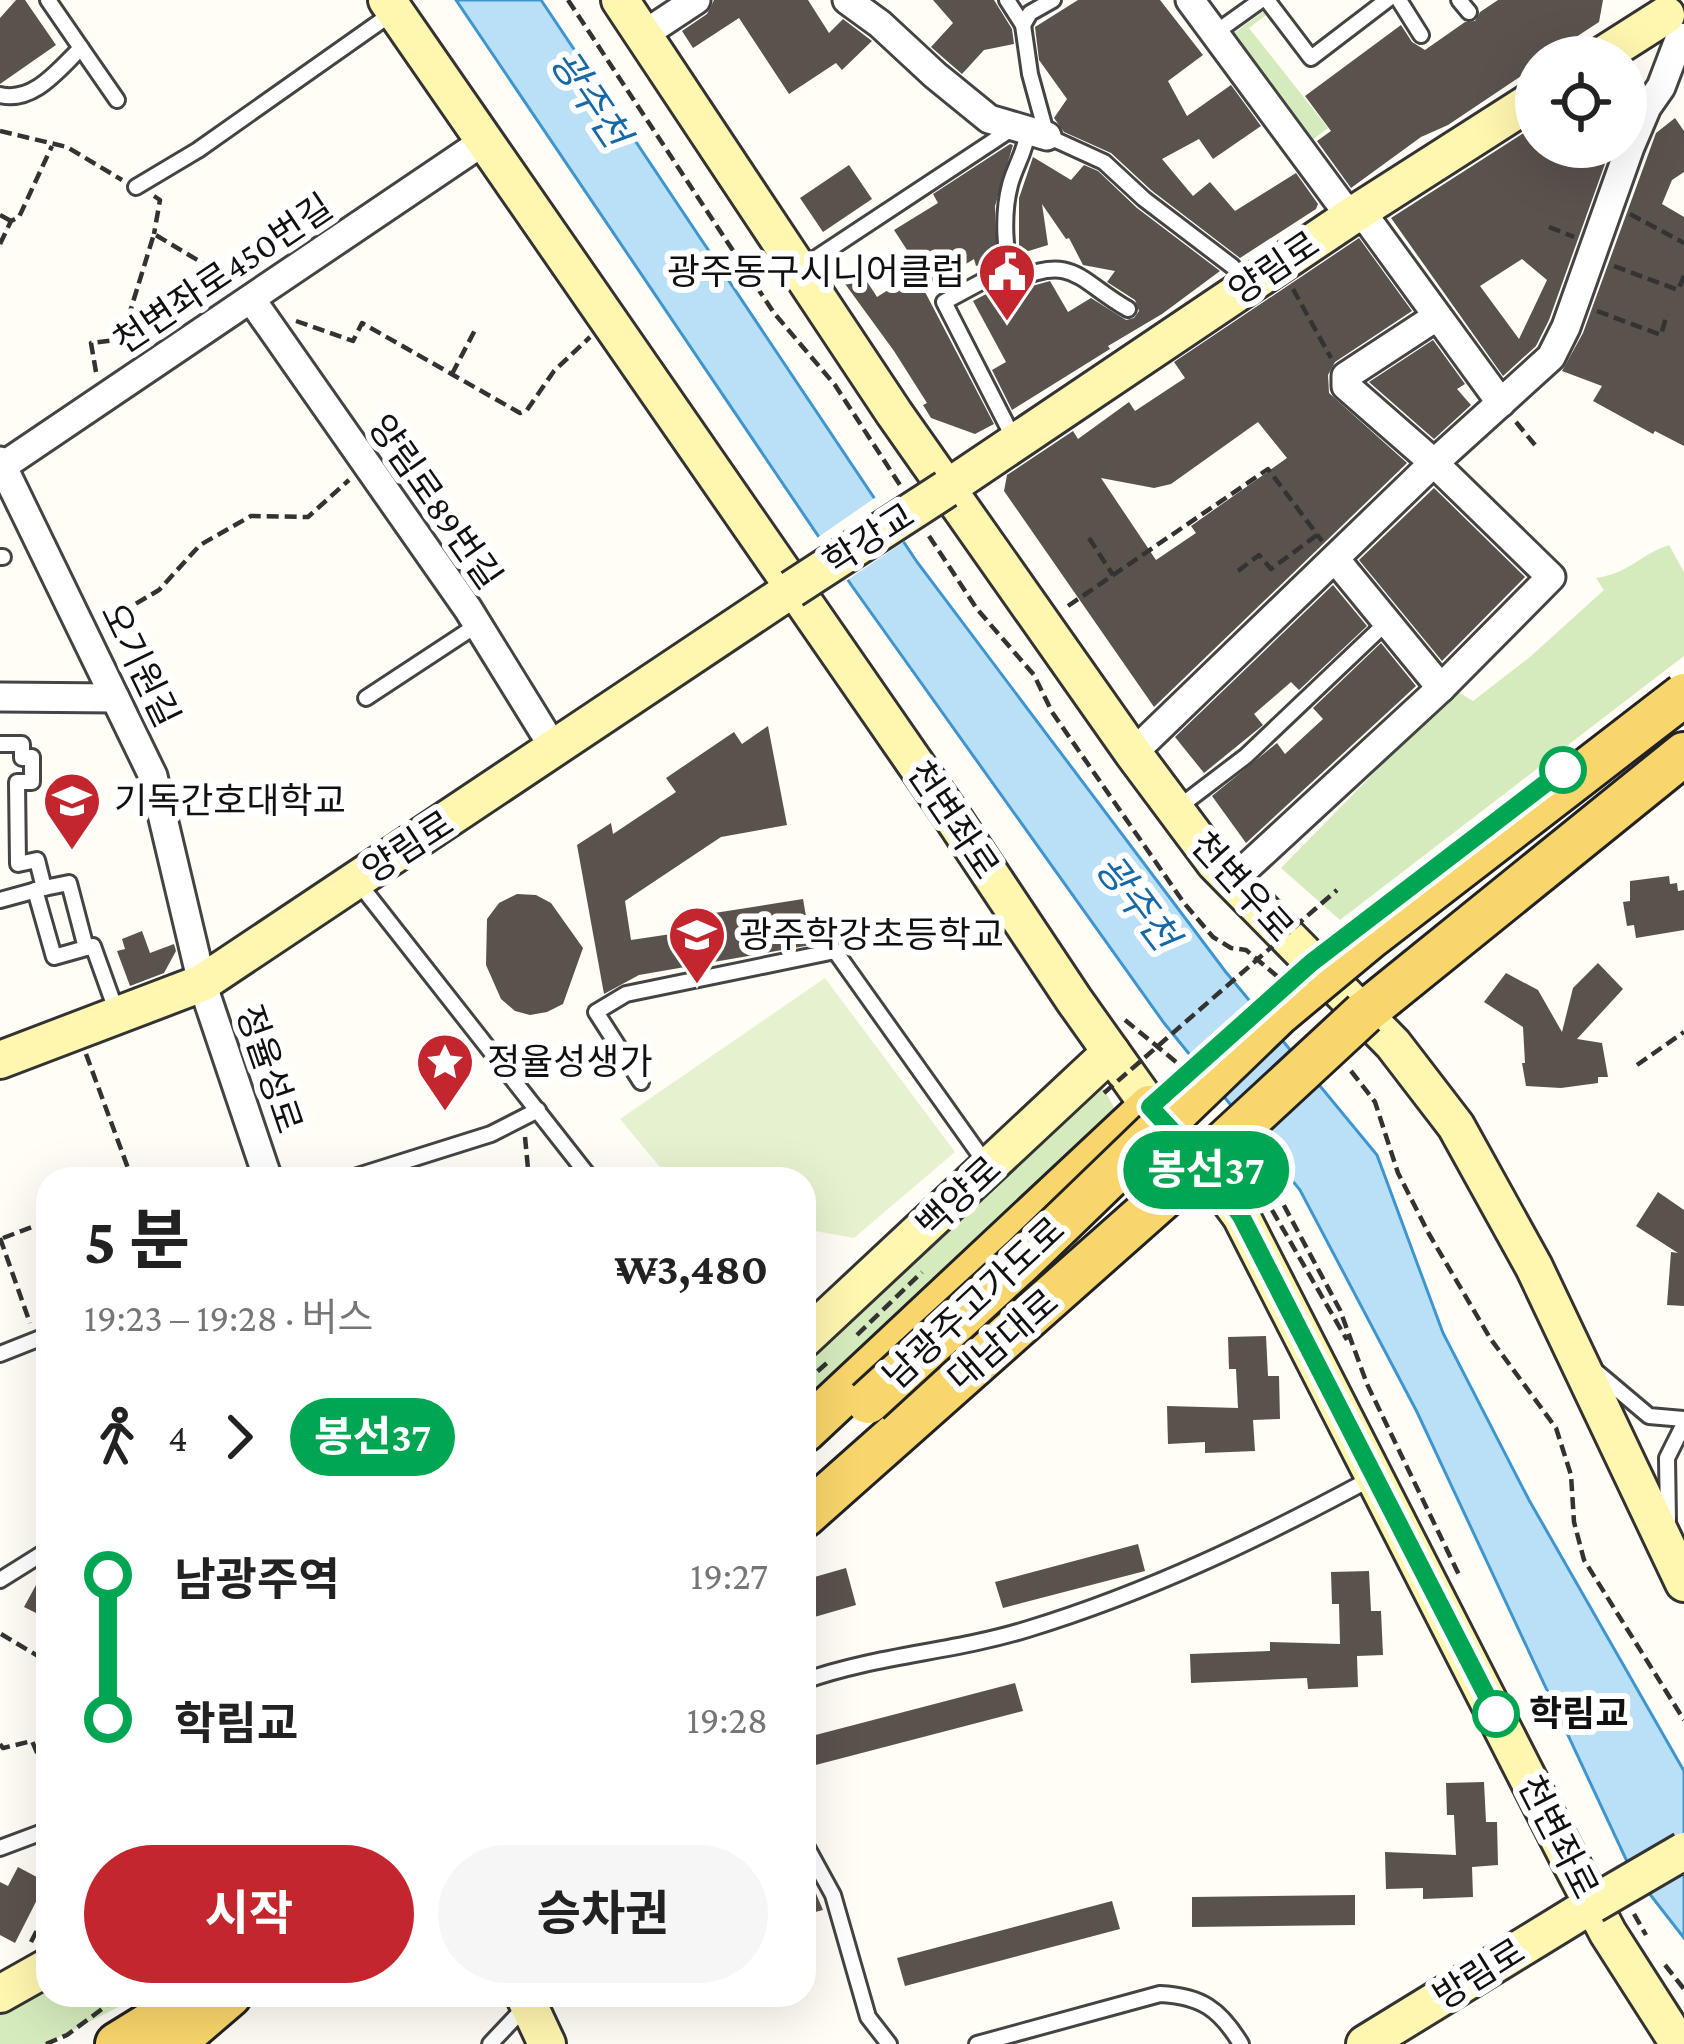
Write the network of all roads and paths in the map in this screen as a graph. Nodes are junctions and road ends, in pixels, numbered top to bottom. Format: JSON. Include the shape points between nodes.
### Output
{"nodes":[{"id":1,"x":48,"y":0,"type":"edge"},
{"id":2,"x":568,"y":0,"type":"edge"},
{"id":3,"x":620,"y":0,"type":"edge"},
{"id":4,"x":696,"y":0,"type":"edge"},
{"id":5,"x":847,"y":0,"type":"edge"},
{"id":6,"x":1006,"y":0,"type":"edge"},
{"id":7,"x":1053,"y":0,"type":"edge"},
{"id":8,"x":1190,"y":0,"type":"edge"},
{"id":9,"x":1264,"y":0,"type":"edge"},
{"id":10,"x":1388,"y":0,"type":"edge"},
{"id":11,"x":1399,"y":0,"type":"edge"},
{"id":12,"x":391,"y":6,"type":"edge"},
{"id":13,"x":1023,"y":25,"type":"junction"},
{"id":14,"x":1676,"y":30,"type":"edge"},
{"id":15,"x":1215,"y":33,"type":"junction"},
{"id":16,"x":643,"y":35,"type":"junction"},
{"id":17,"x":1421,"y":35,"type":"dead end"},
{"id":18,"x":1647,"y":40,"type":"edge"},
{"id":19,"x":81,"y":48,"type":"junction"},
{"id":20,"x":0,"y":95,"type":"edge"},
{"id":21,"x":117,"y":100,"type":"dead end"},
{"id":22,"x":1515,"y":111,"type":"edge"},
{"id":23,"x":0,"y":131,"type":"edge"},
{"id":24,"x":1030,"y":132,"type":"junction"},
{"id":25,"x":484,"y":141,"type":"junction"},
{"id":26,"x":52,"y":145,"type":"junction"},
{"id":27,"x":136,"y":187,"type":"junction"},
{"id":28,"x":1610,"y":202,"type":"junction"},
{"id":29,"x":0,"y":215,"type":"edge"},
{"id":30,"x":1353,"y":215,"type":"junction"},
{"id":31,"x":11,"y":221,"type":"junction"},
{"id":32,"x":154,"y":234,"type":"junction"},
{"id":33,"x":1684,"y":243,"type":"edge"},
{"id":34,"x":0,"y":244,"type":"edge"},
{"id":35,"x":1592,"y":258,"type":"junction"},
{"id":36,"x":1280,"y":264,"type":"junction"},
{"id":37,"x":1009,"y":267,"type":"junction"},
{"id":38,"x":797,"y":271,"type":"junction"},
{"id":39,"x":1684,"y":276,"type":"edge"},
{"id":40,"x":1249,"y":284,"type":"junction"},
{"id":41,"x":254,"y":303,"type":"junction"},
{"id":42,"x":1575,"y":303,"type":"junction"},
{"id":43,"x":1128,"y":309,"type":"dead end"},
{"id":44,"x":1667,"y":314,"type":"dead end"},
{"id":45,"x":1436,"y":316,"type":"junction"},
{"id":46,"x":608,"y":323,"type":"junction"},
{"id":47,"x":475,"y":330,"type":"dead end"},
{"id":48,"x":452,"y":374,"type":"junction"},
{"id":49,"x":1346,"y":376,"type":"junction"},
{"id":50,"x":105,"y":397,"type":"junction"},
{"id":51,"x":1501,"y":403,"type":"junction"},
{"id":52,"x":1016,"y":442,"type":"junction"},
{"id":53,"x":1534,"y":445,"type":"dead end"},
{"id":54,"x":1435,"y":463,"type":"junction"},
{"id":55,"x":1,"y":464,"type":"edge"},
{"id":56,"x":365,"y":466,"type":"junction"},
{"id":57,"x":900,"y":485,"type":"dead end"},
{"id":58,"x":946,"y":489,"type":"junction"},
{"id":59,"x":923,"y":526,"type":"dead end"},
{"id":60,"x":1317,"y":535,"type":"junction"},
{"id":61,"x":1089,"y":538,"type":"dead end"},
{"id":62,"x":1336,"y":560,"type":"junction"},
{"id":63,"x":1238,"y":572,"type":"dead end"},
{"id":64,"x":1112,"y":575,"type":"junction"},
{"id":65,"x":792,"y":589,"type":"junction"},
{"id":66,"x":1068,"y":606,"type":"dead end"},
{"id":67,"x":1385,"y":623,"type":"junction"},
{"id":68,"x":478,"y":625,"type":"junction"},
{"id":69,"x":85,"y":634,"type":"junction"},
{"id":70,"x":1684,"y":678,"type":"edge"},
{"id":71,"x":1441,"y":688,"type":"junction"},
{"id":72,"x":1684,"y":695,"type":"edge"},
{"id":73,"x":0,"y":697,"type":"edge"},
{"id":74,"x":115,"y":698,"type":"junction"},
{"id":75,"x":366,"y":698,"type":"dead end"},
{"id":76,"x":1684,"y":720,"type":"edge"},
{"id":77,"x":0,"y":744,"type":"edge"},
{"id":78,"x":556,"y":750,"type":"junction"},
{"id":79,"x":1133,"y":753,"type":"junction"},
{"id":80,"x":1684,"y":754,"type":"edge"},
{"id":81,"x":1175,"y":809,"type":"junction"},
{"id":82,"x":1234,"y":880,"type":"junction"},
{"id":83,"x":357,"y":881,"type":"junction"},
{"id":84,"x":40,"y":889,"type":"junction"},
{"id":85,"x":1337,"y":890,"type":"dead end"},
{"id":86,"x":0,"y":899,"type":"edge"},
{"id":87,"x":86,"y":949,"type":"junction"},
{"id":88,"x":1297,"y":974,"type":"junction"},
{"id":89,"x":202,"y":982,"type":"junction"},
{"id":90,"x":1364,"y":1013,"type":"junction"},
{"id":91,"x":118,"y":1017,"type":"junction"},
{"id":92,"x":78,"y":1032,"type":"junction"},
{"id":93,"x":1684,"y":1032,"type":"edge"},
{"id":94,"x":1111,"y":1052,"type":"junction"},
{"id":95,"x":0,"y":1060,"type":"edge"},
{"id":96,"x":1637,"y":1065,"type":"dead end"},
{"id":97,"x":1349,"y":1069,"type":"dead end"},
{"id":98,"x":641,"y":1082,"type":"dead end"},
{"id":99,"x":1104,"y":1093,"type":"dead end"},
{"id":100,"x":1150,"y":1107,"type":"junction"},
{"id":101,"x":538,"y":1110,"type":"junction"},
{"id":102,"x":520,"y":1119,"type":"junction"},
{"id":103,"x":1202,"y":1163,"type":"junction"},
{"id":104,"x":128,"y":1167,"type":"edge"},
{"id":105,"x":264,"y":1167,"type":"edge"},
{"id":106,"x":385,"y":1167,"type":"edge"},
{"id":107,"x":529,"y":1167,"type":"edge"},
{"id":108,"x":582,"y":1167,"type":"edge"},
{"id":109,"x":990,"y":1169,"type":"junction"},
{"id":110,"x":1276,"y":1215,"type":"dead end"},
{"id":111,"x":36,"y":1226,"type":"edge"},
{"id":112,"x":0,"y":1239,"type":"edge"},
{"id":113,"x":36,"y":1323,"type":"edge"},
{"id":114,"x":816,"y":1328,"type":"edge"},
{"id":115,"x":36,"y":1339,"type":"edge"},
{"id":116,"x":1351,"y":1345,"type":"dead end"},
{"id":117,"x":1574,"y":1352,"type":"junction"},
{"id":118,"x":0,"y":1354,"type":"edge"},
{"id":119,"x":873,"y":1410,"type":"junction"},
{"id":120,"x":816,"y":1421,"type":"edge"},
{"id":121,"x":1684,"y":1421,"type":"edge"},
{"id":122,"x":816,"y":1452,"type":"edge"},
{"id":123,"x":816,"y":1472,"type":"edge"},
{"id":124,"x":1376,"y":1475,"type":"junction"},
{"id":125,"x":816,"y":1505,"type":"edge"},
{"id":126,"x":1668,"y":1550,"type":"junction"},
{"id":127,"x":36,"y":1558,"type":"edge"},
{"id":128,"x":0,"y":1580,"type":"edge"},
{"id":129,"x":1684,"y":1583,"type":"edge"},
{"id":130,"x":0,"y":1634,"type":"edge"},
{"id":131,"x":36,"y":1655,"type":"edge"},
{"id":132,"x":816,"y":1677,"type":"edge"},
{"id":133,"x":1684,"y":1720,"type":"edge"},
{"id":134,"x":0,"y":1744,"type":"edge"},
{"id":135,"x":36,"y":1750,"type":"edge"},
{"id":136,"x":36,"y":1834,"type":"edge"},
{"id":137,"x":0,"y":1848,"type":"edge"},
{"id":138,"x":1684,"y":1851,"type":"edge"},
{"id":139,"x":816,"y":1864,"type":"edge"},
{"id":140,"x":1592,"y":1904,"type":"junction"},
{"id":141,"x":32,"y":1959,"type":"edge"},
{"id":142,"x":0,"y":1994,"type":"edge"},
{"id":143,"x":171,"y":2007,"type":"edge"},
{"id":144,"x":201,"y":2007,"type":"edge"},
{"id":145,"x":520,"y":2007,"type":"edge"},
{"id":146,"x":529,"y":2007,"type":"edge"},
{"id":147,"x":146,"y":2030,"type":"edge"},
{"id":148,"x":1675,"y":2043,"type":"edge"},
{"id":149,"x":46,"y":2044,"type":"edge"},
{"id":150,"x":490,"y":2044,"type":"edge"},
{"id":151,"x":547,"y":2044,"type":"edge"},
{"id":152,"x":890,"y":2044,"type":"edge"},
{"id":153,"x":977,"y":2044,"type":"edge"},
{"id":154,"x":1241,"y":2044,"type":"edge"},
{"id":155,"x":1365,"y":2044,"type":"edge"}],
"edges":[{"from":1,"to":19,"type":"lane"},
{"from":2,"to":57,"type":"path","via":[[774,313],[835,385]]},
{"from":3,"to":16,"type":"street","name":"천변우로"},
{"from":4,"to":16,"type":"street"},
{"from":5,"to":24,"type":"street","via":[[989,119]]},
{"from":6,"to":13,"type":"lane"},
{"from":7,"to":13,"type":"lane"},
{"from":8,"to":15,"type":"street"},
{"from":9,"to":10,"type":"lane","via":[[1310,58]]},
{"from":9,"to":15,"type":"lane"},
{"from":11,"to":17,"type":"lane"},
{"from":12,"to":25,"type":"street","name":"천변좌로"},
{"from":12,"to":27,"type":"lane"},
{"from":13,"to":24,"type":"lane"},
{"from":14,"to":18,"type":"street"},
{"from":14,"to":28,"type":"street"},
{"from":15,"to":30,"type":"street"},
{"from":16,"to":38,"type":"street","name":"천변우로"},
{"from":19,"to":20,"type":"lane","via":[[43,85]]},
{"from":19,"to":21,"type":"lane"},
{"from":22,"to":30,"type":"street","name":"양림로"},
{"from":23,"to":26,"type":"path"},
{"from":24,"to":37,"type":"lane","via":[[1008,192]]},
{"from":24,"to":38,"type":"lane"},
{"from":24,"to":40,"type":"lane","via":[[1104,162]]},
{"from":25,"to":41,"type":"street","name":"천변좌로450번길"},
{"from":25,"to":46,"type":"street","name":"천변좌로"},
{"from":26,"to":27,"type":"path"},
{"from":26,"to":31,"type":"path"},
{"from":27,"to":32,"type":"path","via":[[160,200]]},
{"from":28,"to":33,"type":"path"},
{"from":28,"to":35,"type":"street"},
{"from":29,"to":31,"type":"path"},
{"from":30,"to":36,"type":"street","name":"양림로"},
{"from":30,"to":45,"type":"street","via":[[1369,222]]},
{"from":31,"to":34,"type":"path"},
{"from":32,"to":41,"type":"path","via":[[239,285]]},
{"from":32,"to":50,"type":"path","via":[[129,315],[131,338],[91,343]]},
{"from":35,"to":39,"type":"path","via":[[1678,290]]},
{"from":35,"to":42,"type":"street"},
{"from":36,"to":40,"type":"street","name":"양림로"},
{"from":36,"to":49,"type":"path"},
{"from":37,"to":43,"type":"lane","via":[[1015,280],[1060,267],[1075,272]]},
{"from":37,"to":52,"type":"lane","via":[[944,302]]},
{"from":38,"to":58,"type":"street","name":"천변우로"},
{"from":40,"to":52,"type":"street","name":"양림로"},
{"from":41,"to":48,"type":"path","via":[[353,340],[362,323]]},
{"from":41,"to":50,"type":"street","name":"천변좌로450번길"},
{"from":41,"to":56,"type":"street","name":"양림로89번길"},
{"from":42,"to":44,"type":"path","via":[[1661,335]]},
{"from":42,"to":51,"type":"street","via":[[1551,356]]},
{"from":45,"to":49,"type":"street"},
{"from":45,"to":51,"type":"street"},
{"from":46,"to":48,"type":"path","via":[[520,413]]},
{"from":46,"to":65,"type":"street","name":"천변좌로"},
{"from":47,"to":48,"type":"path"},
{"from":49,"to":54,"type":"street","via":[[1346,386]]},
{"from":50,"to":55,"type":"street","name":"천변좌로450번길"},
{"from":51,"to":53,"type":"path"},
{"from":51,"to":54,"type":"street"},
{"from":52,"to":58,"type":"street","name":"양림로"},
{"from":54,"to":62,"type":"street"},
{"from":54,"to":71,"type":"street","via":[[1551,577]]},
{"from":55,"to":69,"type":"street","name":"오기원길"},
{"from":56,"to":68,"type":"street","name":"양림로89번길"},
{"from":56,"to":69,"type":"path","via":[[308,517],[251,516],[200,545],[159,590]]},
{"from":58,"to":65,"type":"street","name":"학강교","bridge":true},
{"from":58,"to":79,"type":"street","name":"천변우로"},
{"from":59,"to":88,"type":"path","via":[[976,608],[1034,675],[1184,903],[1231,948]]},
{"from":60,"to":62,"type":"path"},
{"from":60,"to":63,"type":"path","via":[[1270,569],[1259,555]]},
{"from":60,"to":64,"type":"path","via":[[1268,469]]},
{"from":61,"to":64,"type":"path"},
{"from":62,"to":67,"type":"street"},
{"from":62,"to":79,"type":"street"},
{"from":64,"to":66,"type":"path"},
{"from":65,"to":78,"type":"street","name":"양림로"},
{"from":65,"to":94,"type":"street","name":"천변좌로"},
{"from":67,"to":71,"type":"street"},
{"from":67,"to":81,"type":"lane","via":[[1246,757]]},
{"from":68,"to":75,"type":"lane"},
{"from":68,"to":78,"type":"street","name":"양림로89번길"},
{"from":69,"to":74,"type":"street","name":"오기원길"},
{"from":70,"to":88,"type":"main road"},
{"from":71,"to":82,"type":"street"},
{"from":72,"to":119,"type":"main road","name":"남광주고가도로","bridge":true,"via":[[1279,1013]]},
{"from":73,"to":74,"type":"street"},
{"from":74,"to":89,"type":"street","name":"오기원길","via":[[154,776]]},
{"from":76,"to":119,"type":"main road","name":"남광주고가도로","via":[[1321,1009],[1107,1212]]},
{"from":77,"to":84,"type":"lane","via":[[22,745],[22,758],[32,757],[32,782],[17,782],[18,864],[37,860]]},
{"from":78,"to":83,"type":"street","name":"양림로"},
{"from":79,"to":81,"type":"street","name":"천변우로"},
{"from":80,"to":90,"type":"main road"},
{"from":81,"to":82,"type":"street","name":"천변우로"},
{"from":82,"to":88,"type":"street","name":"천변우로"},
{"from":83,"to":89,"type":"street","name":"양림로"},
{"from":83,"to":101,"type":"lane"},
{"from":84,"to":86,"type":"lane"},
{"from":84,"to":87,"type":"lane","via":[[69,883]]},
{"from":84,"to":87,"type":"lane","via":[[54,957]]},
{"from":85,"to":99,"type":"path","bridge":true},
{"from":87,"to":91,"type":"lane","via":[[93,946]]},
{"from":88,"to":90,"type":"street","name":"천변우로"},
{"from":88,"to":100,"type":"main road","name":"대남대로"},
{"from":89,"to":91,"type":"street","name":"양림로"},
{"from":89,"to":105,"type":"street","name":"정율성로"},
{"from":90,"to":103,"type":"main road","name":"대남대로","bridge":true},
{"from":90,"to":117,"type":"street","name":"천변우로","via":[[1456,1126]]},
{"from":91,"to":92,"type":"street","name":"양림로"},
{"from":92,"to":95,"type":"street","name":"양림로"},
{"from":92,"to":104,"type":"path"},
{"from":93,"to":96,"type":"path"},
{"from":94,"to":100,"type":"street","name":"천변좌로"},
{"from":94,"to":109,"type":"street","name":"백양로"},
{"from":97,"to":133,"type":"path","via":[[1375,1102],[1398,1173],[1450,1270],[1556,1428],[1584,1560]]},
{"from":98,"to":109,"type":"lane","via":[[596,1012],[626,994],[835,951]]},
{"from":100,"to":103,"type":"street","name":"천변좌로"},
{"from":100,"to":120,"type":"main road","name":"대남대로"},
{"from":101,"to":102,"type":"lane"},
{"from":101,"to":108,"type":"lane"},
{"from":102,"to":106,"type":"lane"},
{"from":102,"to":107,"type":"path"},
{"from":103,"to":124,"type":"street","name":"천변좌로","via":[[1263,1254]]},
{"from":103,"to":125,"type":"main road","name":"대남대로"},
{"from":109,"to":114,"type":"street","name":"백양로"},
{"from":110,"to":116,"type":"path"},
{"from":111,"to":112,"type":"path"},
{"from":112,"to":113,"type":"path"},
{"from":115,"to":118,"type":"lane"},
{"from":117,"to":121,"type":"lane","via":[[1649,1416]]},
{"from":117,"to":126,"type":"street","name":"천변우로"},
{"from":119,"to":122,"type":"main road"},
{"from":119,"to":123,"type":"main road"},
{"from":121,"to":126,"type":"lane","via":[[1667,1458]]},
{"from":124,"to":132,"type":"lane","via":[[1168,1580],[1024,1630]]},
{"from":124,"to":140,"type":"street","name":"천변좌로"},
{"from":126,"to":129,"type":"street","name":"천변우로"},
{"from":127,"to":128,"type":"lane"},
{"from":130,"to":131,"type":"path"},
{"from":134,"to":135,"type":"path","via":[[32,1741]]},
{"from":136,"to":137,"type":"lane"},
{"from":138,"to":140,"type":"street","name":"방림로","bridge":true},
{"from":139,"to":152,"type":"lane","via":[[833,1895],[868,2017]]},
{"from":140,"to":148,"type":"street","name":"천변좌로"},
{"from":140,"to":155,"type":"street","name":"방림로"},
{"from":141,"to":142,"type":"street"},
{"from":143,"to":147,"type":"main road"},
{"from":144,"to":147,"type":"main road"},
{"from":145,"to":150,"type":"lane"},
{"from":146,"to":151,"type":"street"},
{"from":147,"to":149,"type":"path","via":[[67,2035]]},
{"from":153,"to":154,"type":"lane","via":[[1160,1994],[1215,2008]]}]}
